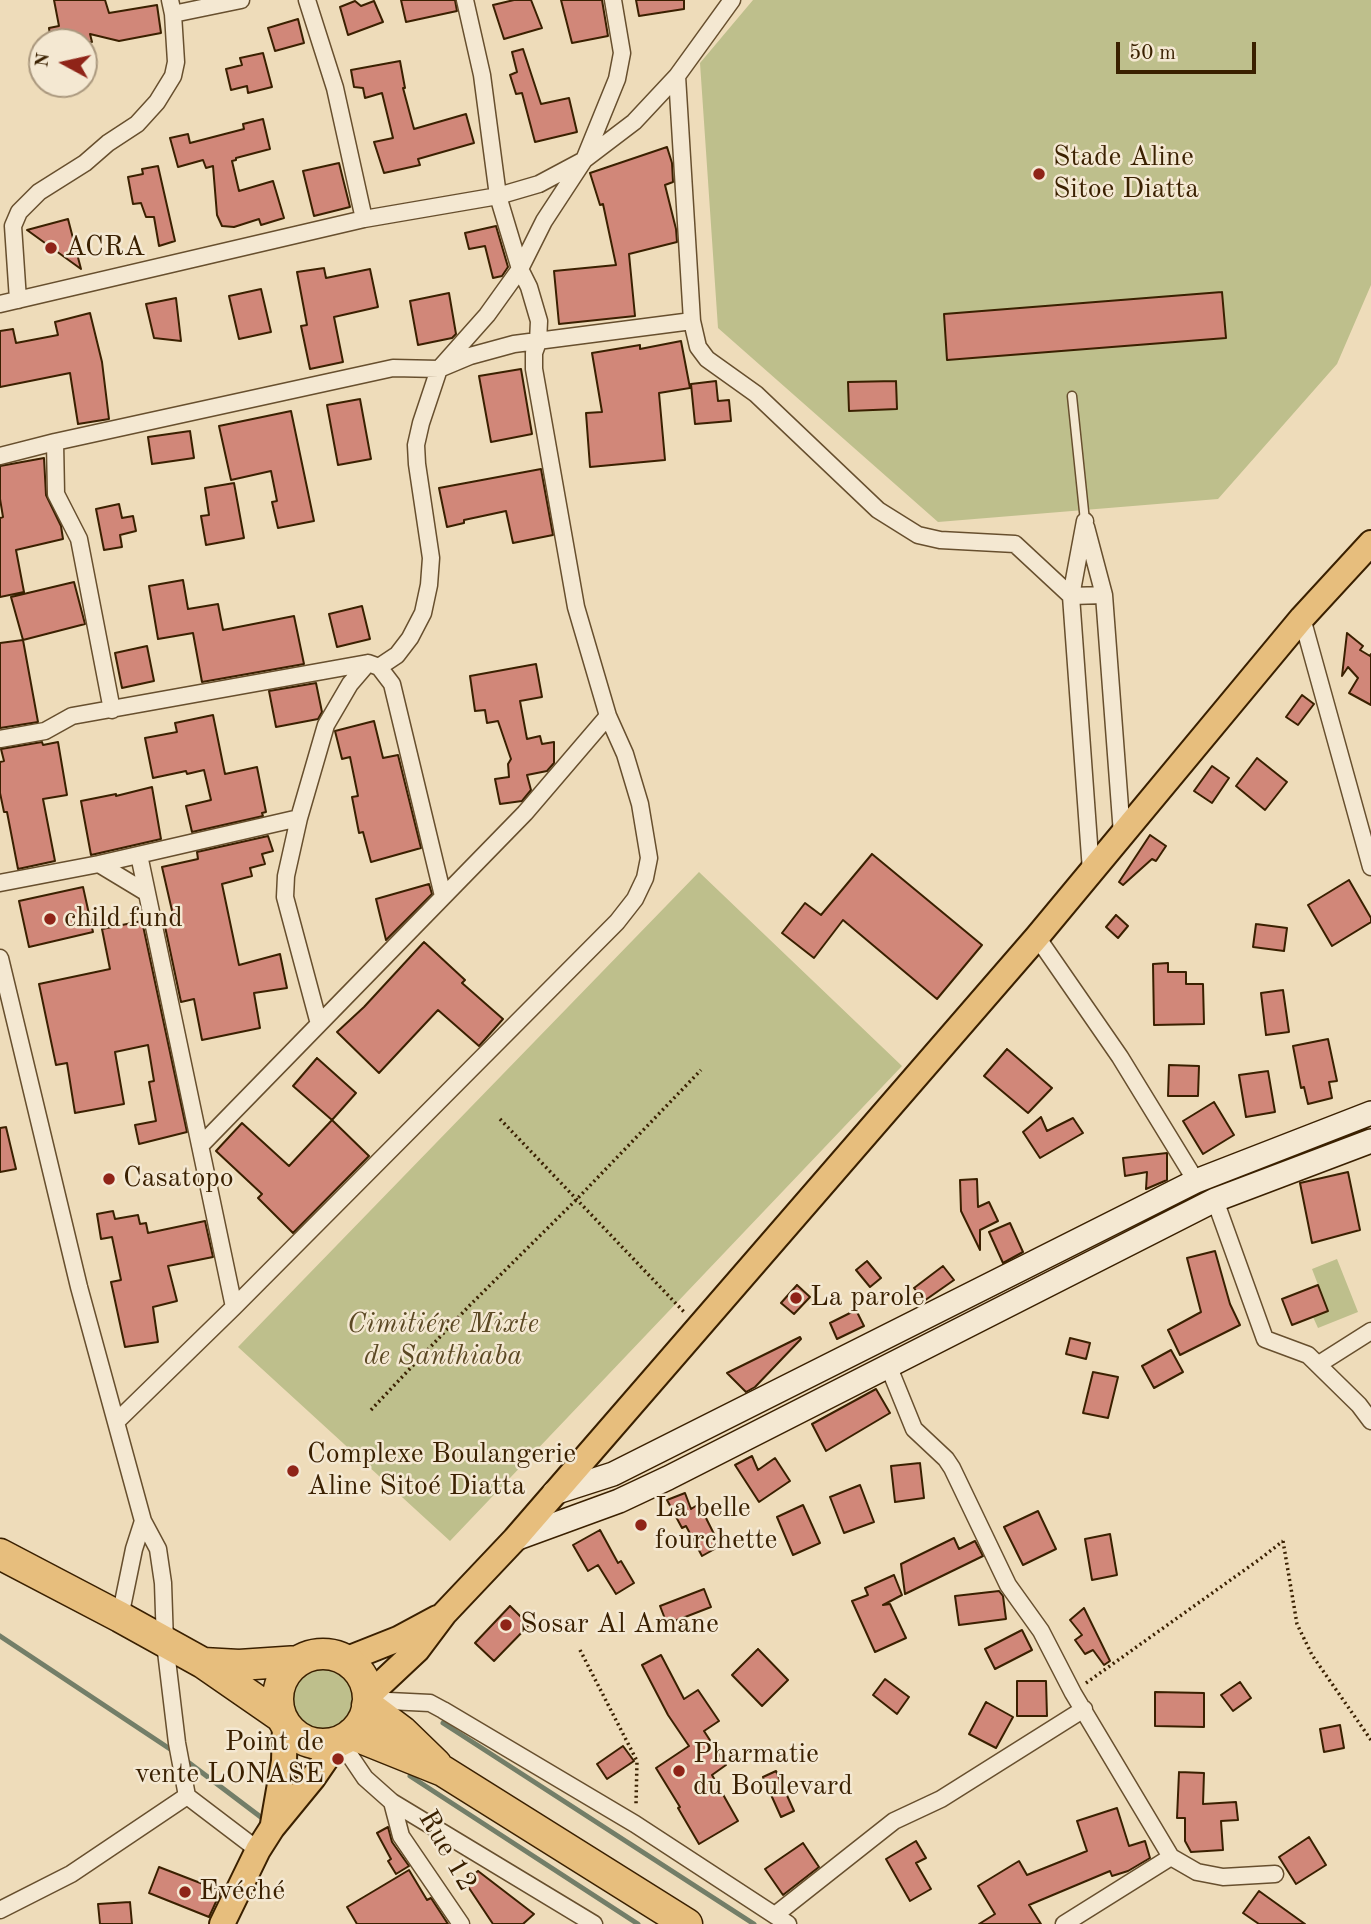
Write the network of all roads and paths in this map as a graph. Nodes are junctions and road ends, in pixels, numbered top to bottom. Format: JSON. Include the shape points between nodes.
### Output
{"nodes":[{"id":1,"x":241,"y":0,"type":"edge"},
{"id":2,"x":307,"y":0,"type":"edge"},
{"id":3,"x":465,"y":0,"type":"edge"},
{"id":4,"x":613,"y":0,"type":"edge"},
{"id":5,"x":732,"y":0,"type":"edge"},
{"id":6,"x":172,"y":7,"type":"edge"},
{"id":7,"x":677,"y":76,"type":"junction"},
{"id":8,"x":584,"y":160,"type":"junction"},
{"id":9,"x":498,"y":196,"type":"junction"},
{"id":10,"x":364,"y":219,"type":"junction"},
{"id":11,"x":520,"y":269,"type":"junction"},
{"id":12,"x":18,"y":300,"type":"junction"},
{"id":13,"x":0,"y":304,"type":"edge"},
{"id":14,"x":692,"y":321,"type":"junction"},
{"id":15,"x":538,"y":342,"type":"junction"},
{"id":16,"x":439,"y":369,"type":"junction"},
{"id":17,"x":1072,"y":396,"type":"dead end"},
{"id":18,"x":55,"y":442,"type":"junction"},
{"id":19,"x":0,"y":456,"type":"edge"},
{"id":20,"x":1085,"y":521,"type":"junction"},
{"id":21,"x":1371,"y":542,"type":"edge"},
{"id":22,"x":1104,"y":595,"type":"junction"},
{"id":23,"x":1071,"y":596,"type":"junction"},
{"id":24,"x":1302,"y":618,"type":"junction"},
{"id":25,"x":374,"y":665,"type":"junction"},
{"id":26,"x":112,"y":709,"type":"junction"},
{"id":27,"x":608,"y":716,"type":"junction"},
{"id":28,"x":0,"y":739,"type":"edge"},
{"id":29,"x":299,"y":818,"type":"junction"},
{"id":30,"x":1122,"y":834,"type":"junction"},
{"id":31,"x":139,"y":855,"type":"junction"},
{"id":32,"x":99,"y":864,"type":"junction"},
{"id":33,"x":1371,"y":867,"type":"edge"},
{"id":34,"x":1091,"y":872,"type":"junction"},
{"id":35,"x":0,"y":883,"type":"edge"},
{"id":36,"x":147,"y":893,"type":"junction"},
{"id":37,"x":443,"y":896,"type":"junction"},
{"id":38,"x":1037,"y":937,"type":"junction"},
{"id":39,"x":0,"y":958,"type":"edge"},
{"id":40,"x":319,"y":1024,"type":"junction"},
{"id":41,"x":701,"y":1070,"type":"dead end"},
{"id":42,"x":1371,"y":1113,"type":"edge"},
{"id":43,"x":500,"y":1119,"type":"dead end"},
{"id":44,"x":1371,"y":1141,"type":"edge"},
{"id":45,"x":201,"y":1145,"type":"junction"},
{"id":46,"x":1196,"y":1181,"type":"junction"},
{"id":47,"x":578,"y":1199,"type":"junction"},
{"id":48,"x":1215,"y":1200,"type":"junction"},
{"id":49,"x":234,"y":1307,"type":"junction"},
{"id":50,"x":698,"y":1327,"type":"junction"},
{"id":51,"x":1371,"y":1331,"type":"edge"},
{"id":52,"x":1319,"y":1364,"type":"junction"},
{"id":53,"x":888,"y":1365,"type":"junction"},
{"id":54,"x":371,"y":1410,"type":"dead end"},
{"id":55,"x":1371,"y":1421,"type":"edge"},
{"id":56,"x":116,"y":1422,"type":"junction"},
{"id":57,"x":554,"y":1493,"type":"junction"},
{"id":58,"x":143,"y":1521,"type":"junction"},
{"id":59,"x":515,"y":1539,"type":"junction"},
{"id":60,"x":0,"y":1555,"type":"edge"},
{"id":61,"x":444,"y":1614,"type":"junction"},
{"id":62,"x":120,"y":1617,"type":"junction"},
{"id":63,"x":165,"y":1643,"type":"junction"},
{"id":64,"x":580,"y":1650,"type":"dead end"},
{"id":65,"x":345,"y":1660,"type":"junction"},
{"id":66,"x":299,"y":1661,"type":"junction"},
{"id":67,"x":202,"y":1663,"type":"junction"},
{"id":68,"x":1073,"y":1693,"type":"junction"},
{"id":69,"x":368,"y":1701,"type":"junction"},
{"id":70,"x":1084,"y":1709,"type":"junction"},
{"id":71,"x":283,"y":1721,"type":"junction"},
{"id":72,"x":343,"y":1740,"type":"junction"},
{"id":73,"x":1371,"y":1740,"type":"edge"},
{"id":74,"x":443,"y":1771,"type":"junction"},
{"id":75,"x":187,"y":1796,"type":"junction"},
{"id":76,"x":391,"y":1802,"type":"junction"},
{"id":77,"x":635,"y":1824,"type":"junction"},
{"id":78,"x":272,"y":1828,"type":"junction"},
{"id":79,"x":258,"y":1850,"type":"junction"},
{"id":80,"x":1171,"y":1857,"type":"junction"},
{"id":81,"x":1275,"y":1874,"type":"dead end"},
{"id":82,"x":0,"y":1910,"type":"edge"},
{"id":83,"x":781,"y":1919,"type":"edge"},
{"id":84,"x":222,"y":1924,"type":"edge"},
{"id":85,"x":461,"y":1924,"type":"edge"},
{"id":86,"x":594,"y":1924,"type":"edge"},
{"id":87,"x":687,"y":1924,"type":"edge"},
{"id":88,"x":1064,"y":1924,"type":"edge"}],
"edges":[{"from":1,"to":6,"type":"street"},
{"from":2,"to":10,"type":"street","via":[[335,88]]},
{"from":3,"to":9,"type":"street","via":[[482,75]]},
{"from":4,"to":8,"type":"street","via":[[622,53],[617,79]]},
{"from":5,"to":7,"type":"street"},
{"from":6,"to":12,"type":"street","via":[[176,62],[157,102],[137,124],[38,192],[19,212],[13,226]]},
{"from":7,"to":8,"type":"street","via":[[634,122]]},
{"from":7,"to":14,"type":"street"},
{"from":8,"to":9,"type":"street","via":[[539,184]]},
{"from":8,"to":11,"type":"street","via":[[544,221]]},
{"from":9,"to":10,"type":"street"},
{"from":9,"to":11,"type":"street"},
{"from":10,"to":12,"type":"street"},
{"from":11,"to":15,"type":"street","via":[[539,321]]},
{"from":11,"to":16,"type":"street"},
{"from":12,"to":13,"type":"street"},
{"from":14,"to":15,"type":"street"},
{"from":14,"to":23,"type":"street","via":[[698,347],[707,359],[756,394],[878,510],[918,535],[1015,544]]},
{"from":15,"to":16,"type":"street","via":[[470,356]]},
{"from":15,"to":27,"type":"street","via":[[534,369],[576,607]]},
{"from":16,"to":18,"type":"street","via":[[393,369]]},
{"from":16,"to":25,"type":"street","via":[[416,445],[431,558],[423,613],[397,655]]},
{"from":17,"to":20,"type":"lane"},
{"from":18,"to":19,"type":"street"},
{"from":18,"to":26,"type":"street","via":[[56,494],[79,539]]},
{"from":20,"to":22,"type":"street"},
{"from":20,"to":23,"type":"street"},
{"from":21,"to":24,"type":"main road"},
{"from":22,"to":23,"type":"street"},
{"from":22,"to":30,"type":"street"},
{"from":23,"to":34,"type":"street"},
{"from":24,"to":30,"type":"main road"},
{"from":24,"to":33,"type":"street"},
{"from":25,"to":26,"type":"street"},
{"from":25,"to":29,"type":"street","via":[[350,684],[331,713]]},
{"from":25,"to":37,"type":"street","via":[[392,684]]},
{"from":26,"to":28,"type":"street","via":[[72,716],[45,731]]},
{"from":27,"to":37,"type":"street","via":[[525,813]]},
{"from":27,"to":49,"type":"street","via":[[636,792],[649,858],[635,899]]},
{"from":29,"to":31,"type":"street"},
{"from":29,"to":40,"type":"street","via":[[285,897]]},
{"from":30,"to":34,"type":"main road"},
{"from":31,"to":32,"type":"street"},
{"from":31,"to":36,"type":"street"},
{"from":32,"to":35,"type":"street"},
{"from":32,"to":36,"type":"street"},
{"from":34,"to":38,"type":"main road"},
{"from":36,"to":45,"type":"street"},
{"from":37,"to":40,"type":"street"},
{"from":38,"to":46,"type":"street","via":[[1120,1057]]},
{"from":38,"to":50,"type":"main road"},
{"from":39,"to":56,"type":"street","via":[[73,1265]]},
{"from":40,"to":45,"type":"street"},
{"from":41,"to":47,"type":"path"},
{"from":42,"to":46,"type":"street"},
{"from":43,"to":47,"type":"path"},
{"from":44,"to":48,"type":"street"},
{"from":45,"to":49,"type":"street"},
{"from":46,"to":57,"type":"street","via":[[612,1474]]},
{"from":47,"to":50,"type":"path"},
{"from":47,"to":54,"type":"path"},
{"from":48,"to":52,"type":"street","via":[[1263,1336],[1300,1350]]},
{"from":48,"to":53,"type":"street"},
{"from":49,"to":56,"type":"street"},
{"from":50,"to":57,"type":"main road"},
{"from":51,"to":52,"type":"street"},
{"from":52,"to":55,"type":"street"},
{"from":53,"to":59,"type":"street","via":[[668,1479]]},
{"from":53,"to":68,"type":"street","via":[[914,1429],[952,1468],[999,1568],[1041,1631]]},
{"from":56,"to":58,"type":"street"},
{"from":57,"to":59,"type":"main road"},
{"from":58,"to":62,"type":"street"},
{"from":58,"to":63,"type":"street","via":[[158,1549]]},
{"from":59,"to":61,"type":"main road"},
{"from":60,"to":62,"type":"highway"},
{"from":61,"to":65,"type":"main road"},
{"from":61,"to":69,"type":"main road"},
{"from":62,"to":63,"type":"highway"},
{"from":63,"to":67,"type":"highway"},
{"from":63,"to":75,"type":"street"},
{"from":64,"to":77,"type":"path","via":[[638,1760]]},
{"from":65,"to":66,"type":"highway","via":[[330,1654]]},
{"from":65,"to":69,"type":"highway","via":[[365,1682]]},
{"from":66,"to":67,"type":"highway"},
{"from":66,"to":71,"type":"highway","via":[[279,1686]]},
{"from":67,"to":71,"type":"highway"},
{"from":68,"to":70,"type":"street"},
{"from":68,"to":73,"type":"path","via":[[1283,1541],[1297,1623],[1312,1655]]},
{"from":69,"to":72,"type":"highway","via":[[359,1726]]},
{"from":69,"to":74,"type":"highway"},
{"from":69,"to":77,"type":"street","via":[[437,1706]]},
{"from":70,"to":80,"type":"street"},
{"from":70,"to":83,"type":"street","via":[[941,1800],[894,1821]]},
{"from":71,"to":72,"type":"highway","via":[[308,1743]]},
{"from":71,"to":78,"type":"main road","via":[[284,1761]]},
{"from":72,"to":74,"type":"highway"},
{"from":72,"to":76,"type":"street","via":[[365,1778]]},
{"from":72,"to":78,"type":"main road"},
{"from":74,"to":87,"type":"highway"},
{"from":75,"to":79,"type":"street"},
{"from":75,"to":82,"type":"street","via":[[71,1874]]},
{"from":76,"to":85,"type":"street","name":"Rue 12","via":[[401,1836]]},
{"from":76,"to":86,"type":"street"},
{"from":77,"to":83,"type":"street"},
{"from":78,"to":79,"type":"main road"},
{"from":79,"to":84,"type":"main road"},
{"from":80,"to":81,"type":"street","via":[[1197,1872],[1223,1877]]},
{"from":80,"to":88,"type":"street"}]}
